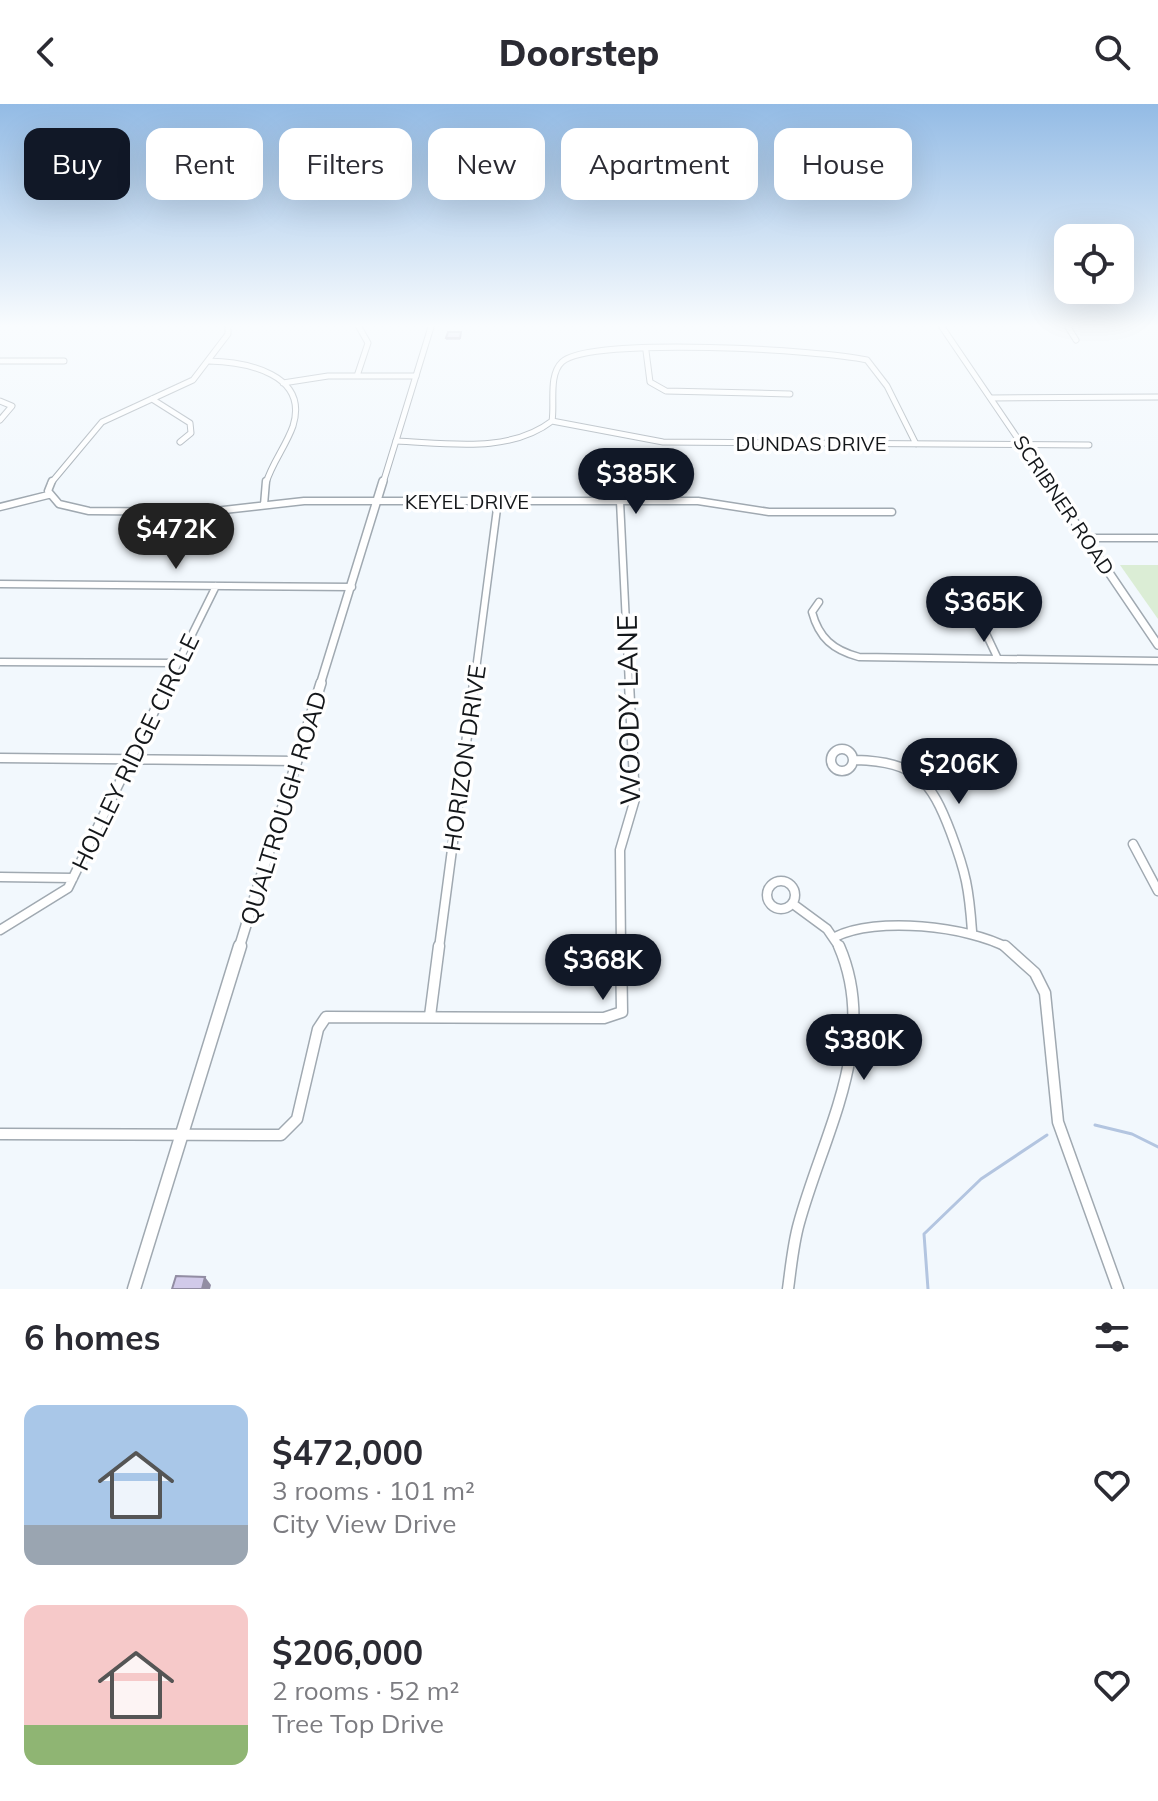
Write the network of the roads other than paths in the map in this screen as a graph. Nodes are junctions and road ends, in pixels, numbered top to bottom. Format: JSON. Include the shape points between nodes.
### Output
{"nodes":[{"id":1,"x":188,"y":382,"type":"edge"},
{"id":2,"x":287,"y":382,"type":"edge"},
{"id":3,"x":414,"y":382,"type":"edge"},
{"id":4,"x":556,"y":382,"type":"edge"},
{"id":5,"x":651,"y":382,"type":"edge"},
{"id":6,"x":884,"y":382,"type":"edge"},
{"id":7,"x":980,"y":382,"type":"edge"},
{"id":8,"x":283,"y":383,"type":"joint"},
{"id":9,"x":790,"y":394,"type":"dead end"},
{"id":10,"x":1158,"y":397,"type":"edge"},
{"id":11,"x":991,"y":398,"type":"junction"},
{"id":12,"x":152,"y":399,"type":"junction"},
{"id":13,"x":0,"y":401,"type":"edge"},
{"id":14,"x":0,"y":420,"type":"edge"},
{"id":15,"x":552,"y":421,"type":"junction"},
{"id":16,"x":396,"y":441,"type":"junction"},
{"id":17,"x":180,"y":442,"type":"dead end"},
{"id":18,"x":916,"y":444,"type":"junction"},
{"id":19,"x":1023,"y":444,"type":"junction"},
{"id":20,"x":1089,"y":445,"type":"dead end"},
{"id":21,"x":48,"y":495,"type":"junction"},
{"id":22,"x":378,"y":501,"type":"junction"},
{"id":23,"x":498,"y":501,"type":"junction"},
{"id":24,"x":620,"y":501,"type":"junction"},
{"id":25,"x":264,"y":505,"type":"junction"},
{"id":26,"x":0,"y":507,"type":"edge"},
{"id":27,"x":892,"y":512,"type":"dead end"},
{"id":28,"x":1085,"y":538,"type":"junction"},
{"id":29,"x":1158,"y":538,"type":"edge"},
{"id":30,"x":0,"y":584,"type":"edge"},
{"id":31,"x":216,"y":586,"type":"junction"},
{"id":32,"x":352,"y":587,"type":"junction"},
{"id":33,"x":819,"y":602,"type":"dead end"},
{"id":34,"x":971,"y":602,"type":"dead end"},
{"id":35,"x":1158,"y":645,"type":"edge"},
{"id":36,"x":998,"y":659,"type":"junction"},
{"id":37,"x":1158,"y":661,"type":"edge"},
{"id":38,"x":0,"y":662,"type":"edge"},
{"id":39,"x":178,"y":663,"type":"junction"},
{"id":40,"x":0,"y":758,"type":"edge"},
{"id":41,"x":132,"y":759,"type":"junction"},
{"id":42,"x":856,"y":760,"type":"dead end"},
{"id":43,"x":297,"y":761,"type":"junction"},
{"id":44,"x":1133,"y":844,"type":"dead end"},
{"id":45,"x":0,"y":877,"type":"edge"},
{"id":46,"x":73,"y":878,"type":"junction"},
{"id":47,"x":1158,"y":891,"type":"edge"},
{"id":48,"x":793,"y":904,"type":"dead end"},
{"id":49,"x":0,"y":930,"type":"edge"},
{"id":50,"x":972,"y":931,"type":"junction"},
{"id":51,"x":835,"y":937,"type":"junction"},
{"id":52,"x":430,"y":1016,"type":"junction"},
{"id":53,"x":0,"y":1134,"type":"edge"},
{"id":54,"x":182,"y":1136,"type":"junction"},
{"id":55,"x":134,"y":1289,"type":"edge"},
{"id":56,"x":788,"y":1289,"type":"edge"},
{"id":57,"x":1118,"y":1289,"type":"edge"}],
"edges":[{"from":1,"to":12,"type":"street"},
{"from":2,"to":8,"type":"street"},
{"from":3,"to":16,"type":"street","name":"QUALTROUGH ROAD"},
{"from":4,"to":15,"type":"street"},
{"from":5,"to":9,"type":"street","via":[[666,391]]},
{"from":6,"to":18,"type":"street"},
{"from":7,"to":11,"type":"street","name":"SCRIBNER ROAD"},
{"from":8,"to":25,"type":"street","via":[[297,409],[262,488]]},
{"from":10,"to":11,"type":"street"},
{"from":11,"to":19,"type":"street","name":"SCRIBNER ROAD"},
{"from":12,"to":17,"type":"street","via":[[190,423],[191,433]]},
{"from":12,"to":21,"type":"street","via":[[95,428],[52,480]]},
{"from":13,"to":14,"type":"street","via":[[12,405]]},
{"from":15,"to":16,"type":"street","via":[[508,441]]},
{"from":15,"to":18,"type":"street","name":"DUNDAS DRIVE","via":[[663,442]]},
{"from":16,"to":22,"type":"street","name":"QUALTROUGH ROAD"},
{"from":18,"to":19,"type":"street","name":"DUNDAS DRIVE"},
{"from":19,"to":20,"type":"street","name":"DUNDAS DRIVE"},
{"from":19,"to":28,"type":"street","name":"SCRIBNER ROAD"},
{"from":21,"to":25,"type":"street","name":"KEYEL DRIVE","via":[[66,508],[89,511],[206,512]]},
{"from":21,"to":26,"type":"street"},
{"from":22,"to":23,"type":"street","name":"KEYEL DRIVE"},
{"from":22,"to":25,"type":"street","name":"KEYEL DRIVE"},
{"from":22,"to":32,"type":"street","name":"QUALTROUGH ROAD"},
{"from":23,"to":24,"type":"street","name":"KEYEL DRIVE"},
{"from":23,"to":52,"type":"street","name":"HORIZON DRIVE"},
{"from":24,"to":27,"type":"street","name":"KEYEL DRIVE","via":[[710,502],[769,512]]},
{"from":24,"to":52,"type":"street","name":"WOODY LANE","via":[[635,799],[620,850],[622,1012],[604,1018]]},
{"from":28,"to":29,"type":"street"},
{"from":28,"to":35,"type":"street","name":"SCRIBNER ROAD"},
{"from":30,"to":31,"type":"street"},
{"from":31,"to":32,"type":"street"},
{"from":31,"to":39,"type":"street","name":"HOLLEY RIDGE CIRCLE"},
{"from":32,"to":43,"type":"street","name":"QUALTROUGH ROAD"},
{"from":33,"to":36,"type":"street","via":[[812,612],[816,631],[847,655]]},
{"from":34,"to":36,"type":"street"},
{"from":36,"to":37,"type":"street"},
{"from":38,"to":39,"type":"street"},
{"from":39,"to":41,"type":"street","name":"HOLLEY RIDGE CIRCLE"},
{"from":40,"to":41,"type":"street"},
{"from":41,"to":43,"type":"street"},
{"from":41,"to":46,"type":"street","name":"HOLLEY RIDGE CIRCLE"},
{"from":42,"to":50,"type":"street","via":[[906,768],[936,794],[969,881]]},
{"from":43,"to":54,"type":"street","name":"QUALTROUGH ROAD"},
{"from":44,"to":47,"type":"street"},
{"from":45,"to":46,"type":"street"},
{"from":46,"to":49,"type":"street","name":"HOLLEY RIDGE CIRCLE","via":[[57,897]]},
{"from":48,"to":51,"type":"street"},
{"from":50,"to":51,"type":"street","via":[[873,927]]},
{"from":50,"to":57,"type":"street","via":[[1014,953],[1044,993],[1058,1121]]},
{"from":51,"to":56,"type":"street","via":[[851,988],[853,1047],[841,1103],[799,1222]]},
{"from":52,"to":54,"type":"street","name":"WOODY LANE","via":[[326,1017],[318,1029],[297,1119],[287,1132],[266,1137]]},
{"from":53,"to":54,"type":"street"},
{"from":54,"to":55,"type":"street","name":"QUALTROUGH ROAD"}]}
